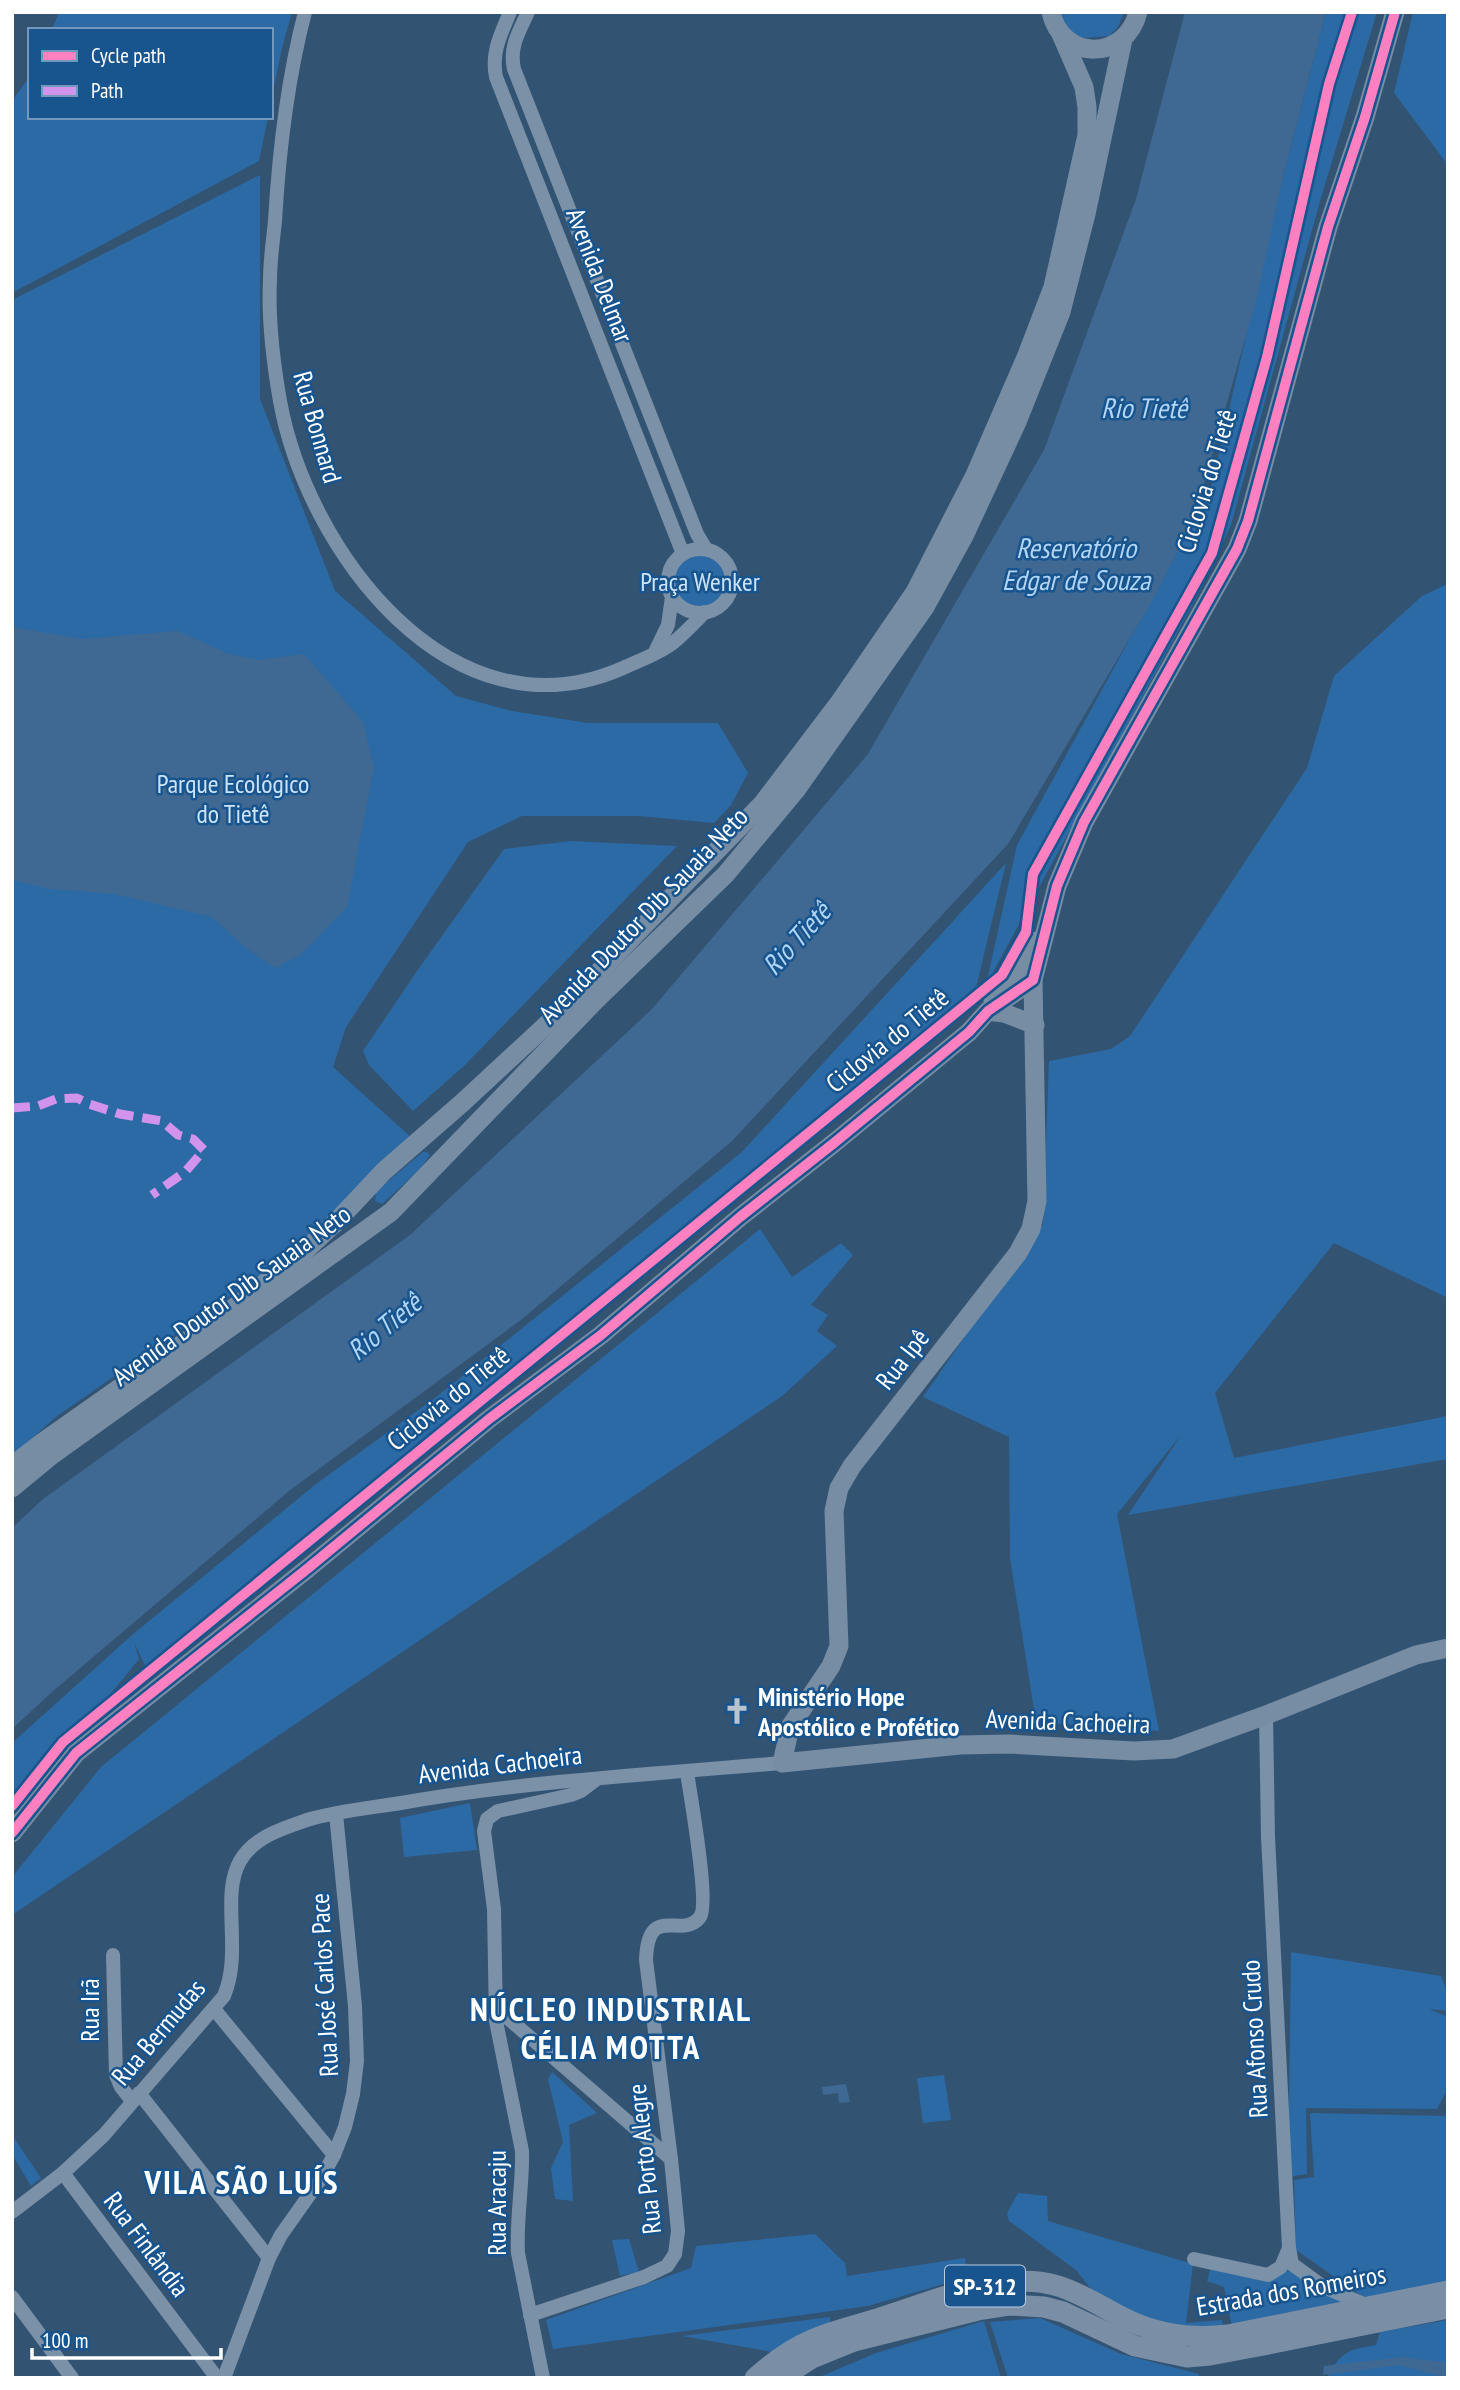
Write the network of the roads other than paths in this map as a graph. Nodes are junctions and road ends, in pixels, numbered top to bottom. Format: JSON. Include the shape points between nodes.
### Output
{"nodes":[{"id":1,"x":305,"y":12,"type":"edge"},
{"id":2,"x":510,"y":12,"type":"edge"},
{"id":3,"x":528,"y":12,"type":"edge"},
{"id":4,"x":1138,"y":12,"type":"edge"},
{"id":5,"x":1395,"y":12,"type":"edge"},
{"id":6,"x":1053,"y":20,"type":"edge"},
{"id":7,"x":1123,"y":39,"type":"junction"},
{"id":8,"x":706,"y":549,"type":"junction"},
{"id":9,"x":683,"y":554,"type":"junction"},
{"id":10,"x":672,"y":597,"type":"junction"},
{"id":11,"x":705,"y":612,"type":"junction"},
{"id":12,"x":653,"y":655,"type":"junction"},
{"id":13,"x":1044,"y":931,"type":"junction"},
{"id":14,"x":1033,"y":980,"type":"junction"},
{"id":15,"x":988,"y":1011,"type":"junction"},
{"id":16,"x":1035,"y":1025,"type":"junction"},
{"id":17,"x":969,"y":1032,"type":"junction"},
{"id":18,"x":427,"y":1135,"type":"junction"},
{"id":19,"x":444,"y":1160,"type":"junction"},
{"id":20,"x":368,"y":1187,"type":"junction"},
{"id":21,"x":391,"y":1212,"type":"junction"},
{"id":22,"x":12,"y":1466,"type":"edge"},
{"id":23,"x":12,"y":1488,"type":"edge"},
{"id":24,"x":1448,"y":1648,"type":"edge"},
{"id":25,"x":1266,"y":1715,"type":"junction"},
{"id":26,"x":782,"y":1763,"type":"junction"},
{"id":27,"x":687,"y":1772,"type":"junction"},
{"id":28,"x":597,"y":1779,"type":"junction"},
{"id":29,"x":336,"y":1814,"type":"junction"},
{"id":30,"x":12,"y":1833,"type":"edge"},
{"id":31,"x":113,"y":1955,"type":"dead end"},
{"id":32,"x":495,"y":2007,"type":"junction"},
{"id":33,"x":214,"y":2008,"type":"junction"},
{"id":34,"x":135,"y":2097,"type":"junction"},
{"id":35,"x":334,"y":2155,"type":"junction"},
{"id":36,"x":671,"y":2159,"type":"junction"},
{"id":37,"x":63,"y":2173,"type":"junction"},
{"id":38,"x":12,"y":2211,"type":"edge"},
{"id":39,"x":1289,"y":2248,"type":"junction"},
{"id":40,"x":269,"y":2258,"type":"junction"},
{"id":41,"x":1194,"y":2259,"type":"dead end"},
{"id":42,"x":1058,"y":2286,"type":"junction"},
{"id":43,"x":1448,"y":2291,"type":"edge"},
{"id":44,"x":12,"y":2297,"type":"edge"},
{"id":45,"x":1368,"y":2306,"type":"junction"},
{"id":46,"x":1044,"y":2307,"type":"junction"},
{"id":47,"x":1448,"y":2308,"type":"edge"},
{"id":48,"x":530,"y":2315,"type":"junction"},
{"id":49,"x":72,"y":2378,"type":"edge"},
{"id":50,"x":217,"y":2378,"type":"edge"},
{"id":51,"x":224,"y":2378,"type":"edge"},
{"id":52,"x":543,"y":2378,"type":"edge"},
{"id":53,"x":755,"y":2378,"type":"edge"},
{"id":54,"x":781,"y":2378,"type":"edge"}],
"edges":[{"from":1,"to":12,"type":"street","name":"Rua Bonnard","via":[[279,154],[271,335],[280,402],[296,460],[318,512],[372,592],[403,625],[438,653],[468,668],[504,680],[548,685],[584,682]]},
{"from":2,"to":9,"type":"street","name":"Avenida Delmar","via":[[494,56],[496,77]]},
{"from":3,"to":8,"type":"street","name":"Avenida Delmar","via":[[512,47],[514,69]]},
{"from":4,"to":7,"type":"main road","name":"Avenida Doutor Dib Sauaia Neto"},
{"from":5,"to":13,"type":"main road","via":[[1366,117],[1328,227],[1248,521],[1237,549],[1084,822]]},
{"from":6,"to":7,"type":"main road","via":[[1072,43],[1084,48],[1098,50]]},
{"from":6,"to":18,"type":"main road","name":"Avenida Doutor Dib Sauaia Neto","via":[[1084,88],[1087,107],[1087,135],[1053,287],[975,475],[915,592],[839,703],[762,803],[557,1016]]},
{"from":7,"to":19,"type":"main road","name":"Avenida Doutor Dib Sauaia Neto","via":[[1061,312],[1017,422],[925,607],[796,790],[726,874],[595,1001]]},
{"from":8,"to":9,"type":"street"},
{"from":8,"to":11,"type":"street","via":[[728,565],[732,585],[723,603]]},
{"from":9,"to":10,"type":"street","via":[[671,569]]},
{"from":10,"to":11,"type":"street","via":[[686,610]]},
{"from":10,"to":12,"type":"street","via":[[668,625]]},
{"from":11,"to":12,"type":"street","name":"Rua Bonnard","via":[[677,640]]},
{"from":13,"to":14,"type":"main road","name":"Rua Ipê"},
{"from":13,"to":17,"type":"main road"},
{"from":14,"to":15,"type":"main road"},
{"from":14,"to":16,"type":"main road","name":"Rua Ipê"},
{"from":15,"to":16,"type":"main road"},
{"from":15,"to":17,"type":"main road"},
{"from":16,"to":26,"type":"main road","name":"Rua Ipê","via":[[1037,1201],[1031,1229],[1018,1253],[839,1488],[833,1527],[839,1646],[831,1666],[790,1727]]},
{"from":17,"to":30,"type":"main road","via":[[601,1335],[489,1419],[76,1753]]},
{"from":18,"to":19,"type":"main road","via":[[443,1143]]},
{"from":18,"to":20,"type":"main road","name":"Avenida Doutor Dib Sauaia Neto"},
{"from":19,"to":21,"type":"main road","name":"Avenida Doutor Dib Sauaia Neto"},
{"from":20,"to":21,"type":"main road","via":[[374,1205]]},
{"from":20,"to":22,"type":"main road","name":"Avenida Doutor Dib Sauaia Neto","via":[[276,1276]]},
{"from":21,"to":23,"type":"main road","name":"Avenida Doutor Dib Sauaia Neto"},
{"from":24,"to":25,"type":"main road","name":"Avenida Cachoeira","via":[[1416,1655]]},
{"from":25,"to":26,"type":"main road","name":"Avenida Cachoeira","via":[[1190,1744],[1156,1751],[960,1745]]},
{"from":25,"to":39,"type":"street","name":"Rua Afonso Crudo"},
{"from":26,"to":27,"type":"street","name":"Avenida Cachoeira"},
{"from":27,"to":28,"type":"street","name":"Avenida Cachoeira"},
{"from":27,"to":36,"type":"street","name":"Rua Porto Alegre","via":[[703,1910],[697,1920],[654,1930],[647,1947]]},
{"from":28,"to":29,"type":"street","name":"Avenida Cachoeira","via":[[510,1787]]},
{"from":28,"to":32,"type":"street","name":"Rua Aracaju","via":[[571,1795],[498,1811],[487,1819],[484,1845],[496,1932]]},
{"from":29,"to":33,"type":"street","name":"Rua Bermudas","via":[[268,1835],[252,1845],[241,1860],[232,1898],[231,1980]]},
{"from":29,"to":35,"type":"street","name":"Rua José Carlos Pace","via":[[358,2060],[354,2094]]},
{"from":31,"to":34,"type":"street","name":"Rua Irã","via":[[116,2075],[121,2087]]},
{"from":32,"to":36,"type":"street"},
{"from":32,"to":48,"type":"street","name":"Rua Aracaju","via":[[522,2151],[517,2233]]},
{"from":33,"to":34,"type":"street","name":"Rua Bermudas"},
{"from":33,"to":35,"type":"street"},
{"from":34,"to":37,"type":"street","name":"Rua Bermudas","via":[[104,2136]]},
{"from":34,"to":40,"type":"street","name":"Rua Irã"},
{"from":35,"to":40,"type":"street","name":"Rua José Carlos Pace"},
{"from":36,"to":48,"type":"street","name":"Rua Porto Alegre","via":[[678,2239],[667,2266]]},
{"from":37,"to":38,"type":"street","name":"Rua Bermudas"},
{"from":37,"to":50,"type":"street","name":"Rua Finlândia"},
{"from":39,"to":41,"type":"street","via":[[1281,2267],[1268,2275]]},
{"from":39,"to":45,"type":"street","via":[[1292,2264],[1322,2286]]},
{"from":40,"to":51,"type":"street","name":"Rua José Carlos Pace"},
{"from":42,"to":45,"type":"main road","name":"Estrada dos Romeiros","number":"SP-312","via":[[1154,2330],[1199,2337]]},
{"from":42,"to":46,"type":"main road"},
{"from":42,"to":53,"type":"main road","name":"Estrada dos Romeiros","number":"SP-312","via":[[1023,2280],[977,2288],[814,2339]]},
{"from":43,"to":45,"type":"main road","name":"Estrada dos Romeiros","number":"SP-312"},
{"from":44,"to":49,"type":"street"},
{"from":46,"to":47,"type":"main road","name":"Estrada dos Romeiros","number":"SP-312","via":[[1135,2346],[1187,2357]]},
{"from":46,"to":54,"type":"main road","name":"Estrada dos Romeiros","number":"SP-312","via":[[983,2309],[854,2342],[812,2358]]},
{"from":48,"to":52,"type":"street","name":"Rua Aracaju"}]}
